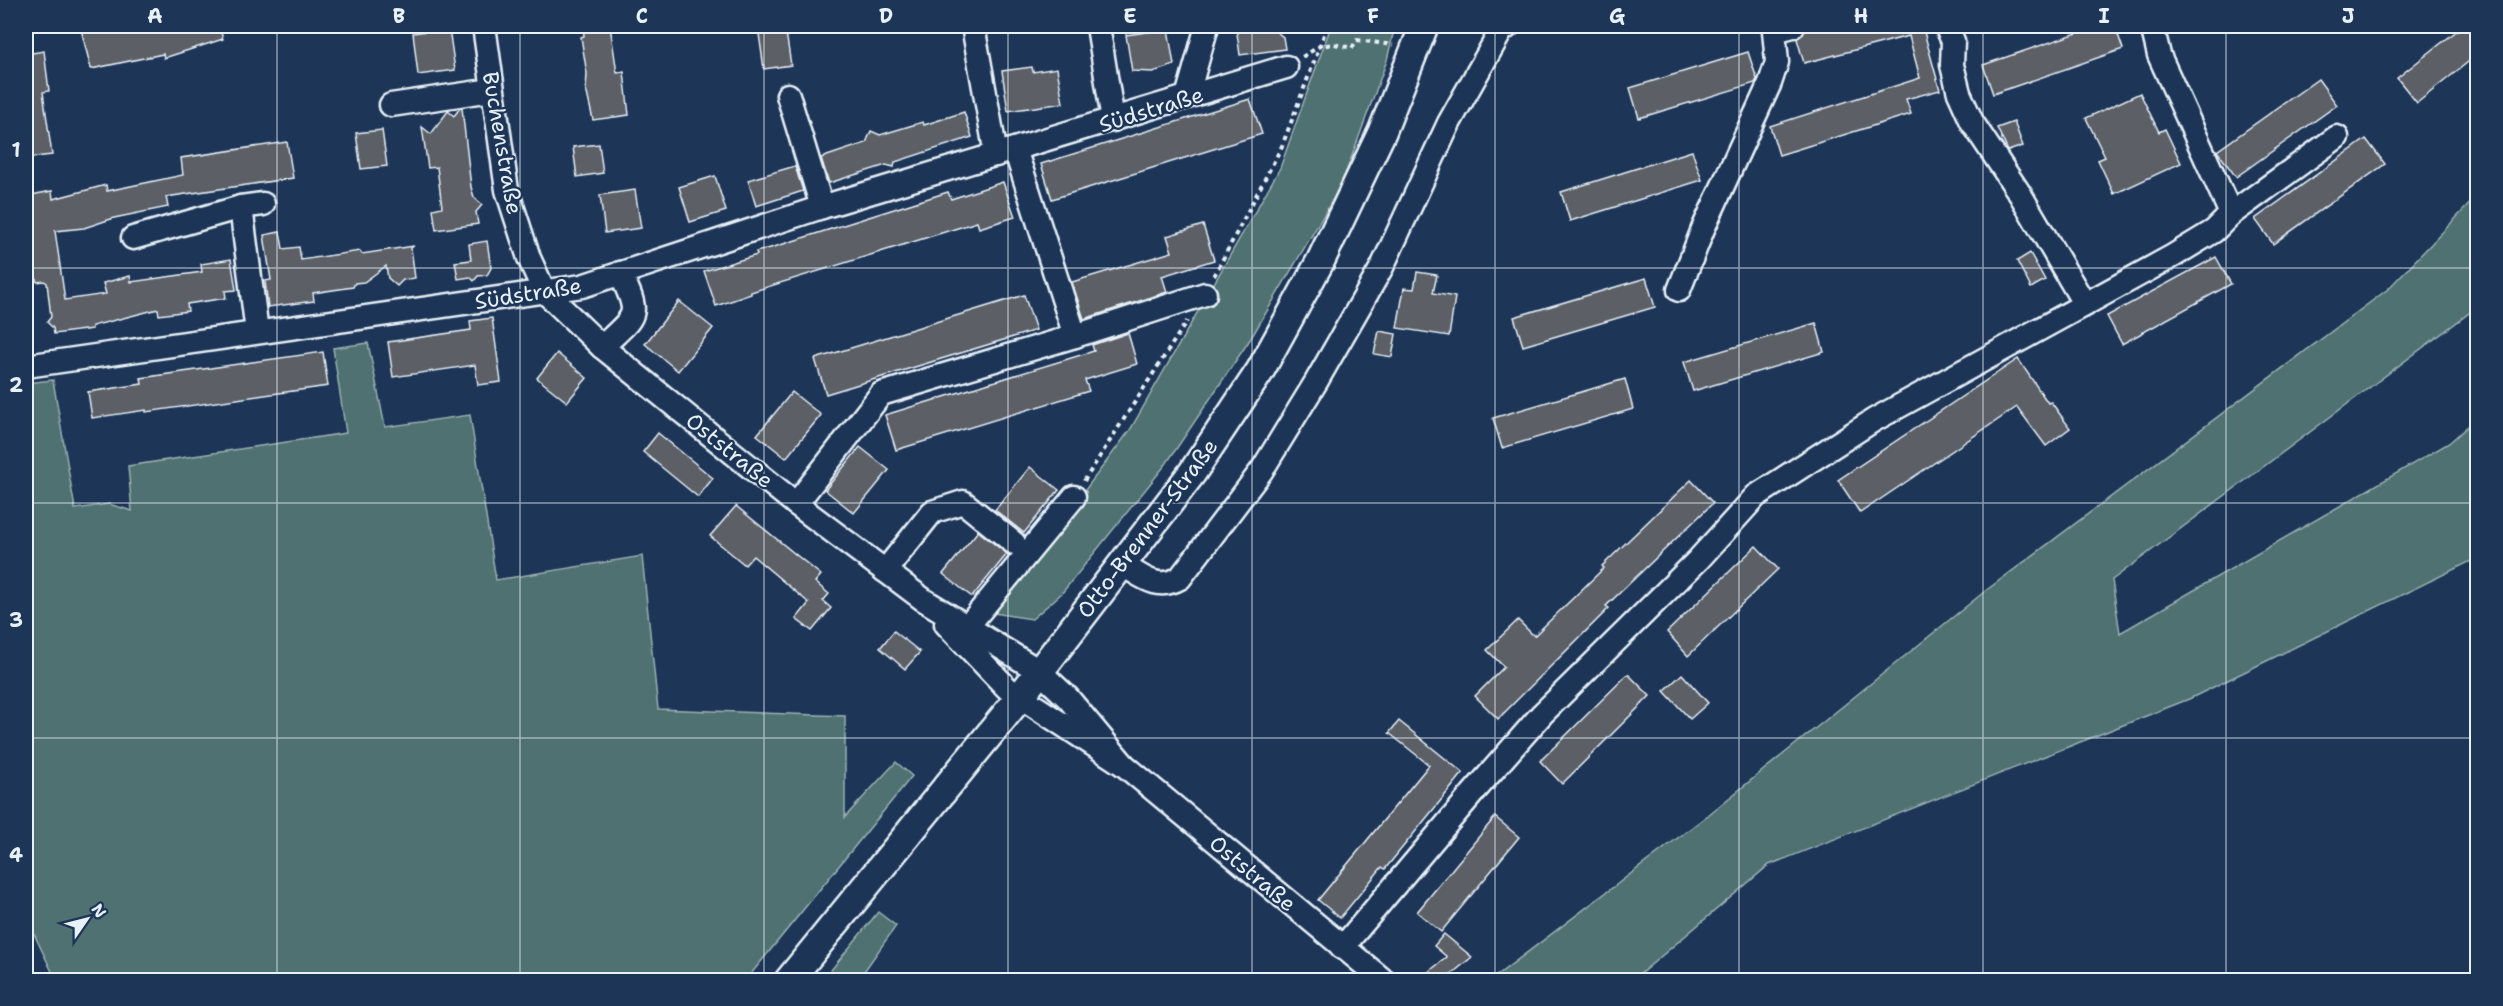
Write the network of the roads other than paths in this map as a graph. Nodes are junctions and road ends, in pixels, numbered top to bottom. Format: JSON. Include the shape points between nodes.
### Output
{"nodes":[{"id":1,"x":484,"y":26,"type":"edge"},
{"id":2,"x":973,"y":26,"type":"edge"},
{"id":3,"x":1098,"y":26,"type":"edge"},
{"id":4,"x":1207,"y":26,"type":"edge"},
{"id":5,"x":1508,"y":26,"type":"edge"},
{"id":6,"x":1793,"y":26,"type":"edge"},
{"id":7,"x":1946,"y":26,"type":"edge"},
{"id":8,"x":2152,"y":26,"type":"edge"},
{"id":9,"x":1420,"y":38,"type":"edge"},
{"id":10,"x":1286,"y":67,"type":"road end"},
{"id":11,"x":492,"y":90,"type":"junction"},
{"id":12,"x":788,"y":95,"type":"dead end"},
{"id":13,"x":1187,"y":97,"type":"junction"},
{"id":14,"x":391,"y":105,"type":"dead end"},
{"id":15,"x":1113,"y":120,"type":"junction"},
{"id":16,"x":2337,"y":136,"type":"dead end"},
{"id":17,"x":1005,"y":152,"type":"junction"},
{"id":18,"x":822,"y":207,"type":"junction"},
{"id":19,"x":2231,"y":214,"type":"junction"},
{"id":20,"x":133,"y":238,"type":"dead end"},
{"id":21,"x":620,"y":273,"type":"junction"},
{"id":22,"x":1679,"y":290,"type":"dead end"},
{"id":23,"x":544,"y":291,"type":"junction"},
{"id":24,"x":1205,"y":294,"type":"road end"},
{"id":25,"x":2085,"y":305,"type":"junction"},
{"id":26,"x":257,"y":332,"type":"junction"},
{"id":27,"x":1075,"y":336,"type":"junction"},
{"id":28,"x":602,"y":347,"type":"junction"},
{"id":29,"x":26,"y":366,"type":"edge"},
{"id":30,"x":1074,"y":497,"type":"road end"},
{"id":31,"x":796,"y":504,"type":"junction"},
{"id":32,"x":1014,"y":543,"type":"dead end"},
{"id":33,"x":1122,"y":565,"type":"junction"},
{"id":34,"x":885,"y":571,"type":"junction"},
{"id":35,"x":924,"y":600,"type":"junction"},
{"id":36,"x":967,"y":627,"type":"junction"},
{"id":37,"x":1039,"y":671,"type":"junction"},
{"id":38,"x":1020,"y":697,"type":"junction"},
{"id":39,"x":1124,"y":765,"type":"junction"},
{"id":40,"x":1342,"y":948,"type":"junction"},
{"id":41,"x":789,"y":981,"type":"edge"},
{"id":42,"x":1383,"y":981,"type":"edge"}],
"edges":[{"from":1,"to":11,"type":"street","name":"Buchenstraße"},
{"from":2,"to":17,"type":"street"},
{"from":3,"to":15,"type":"street"},
{"from":4,"to":13,"type":"street"},
{"from":5,"to":33,"type":"street","via":[[1501,31],[1449,123],[1382,267],[1262,470],[1180,578],[1169,585],[1155,583]]},
{"from":6,"to":22,"type":"street","via":[[1774,31],[1777,62],[1770,83]]},
{"from":7,"to":25,"type":"street","via":[[1953,41],[1952,65],[1959,93],[1972,122],[2020,194]]},
{"from":8,"to":19,"type":"street","via":[[2159,56]]},
{"from":9,"to":33,"type":"main road","name":"Otto-Brenner-Straße","via":[[1382,132],[1321,260],[1260,371],[1192,474]]},
{"from":10,"to":13,"type":"street","name":"Südstraße"},
{"from":11,"to":14,"type":"street"},
{"from":11,"to":23,"type":"street","name":"Buchenstraße","via":[[507,189]]},
{"from":12,"to":18,"type":"street"},
{"from":13,"to":15,"type":"street","name":"Südstraße"},
{"from":15,"to":17,"type":"street","name":"Südstraße"},
{"from":16,"to":19,"type":"street"},
{"from":17,"to":18,"type":"street","name":"Südstraße"},
{"from":17,"to":27,"type":"street"},
{"from":18,"to":21,"type":"street","name":"Südstraße"},
{"from":19,"to":25,"type":"street","via":[[2214,231]]},
{"from":20,"to":26,"type":"street","via":[[252,206]]},
{"from":21,"to":23,"type":"street","name":"Südstraße","via":[[582,286]]},
{"from":21,"to":28,"type":"street","via":[[634,303],[633,315]]},
{"from":23,"to":26,"type":"street","name":"Südstraße"},
{"from":23,"to":28,"type":"street","name":"Oststraße"},
{"from":24,"to":27,"type":"street"},
{"from":25,"to":40,"type":"street","via":[[1874,420],[1756,496],[1698,560],[1542,714]]},
{"from":26,"to":29,"type":"street","name":"Südstraße"},
{"from":27,"to":31,"type":"street","via":[[881,394]]},
{"from":28,"to":31,"type":"street","name":"Oststraße"},
{"from":30,"to":36,"type":"street"},
{"from":31,"to":34,"type":"street","name":"Oststraße"},
{"from":32,"to":34,"type":"street","via":[[963,502],[932,512]]},
{"from":33,"to":37,"type":"main road","name":"Otto-Brenner-Straße"},
{"from":34,"to":35,"type":"street","name":"Oststraße"},
{"from":35,"to":36,"type":"street","name":"Oststraße"},
{"from":35,"to":38,"type":"street","name":"Oststraße"},
{"from":36,"to":37,"type":"street","name":"Oststraße"},
{"from":37,"to":38,"type":"main road","name":"Otto-Brenner-Straße"},
{"from":37,"to":39,"type":"street","name":"Oststraße","via":[[1068,698]]},
{"from":38,"to":39,"type":"street","name":"Oststraße"},
{"from":38,"to":41,"type":"main road","name":"Otto-Brenner-Straße"},
{"from":39,"to":40,"type":"street","name":"Oststraße"},
{"from":40,"to":42,"type":"street","name":"Oststraße"}]}
